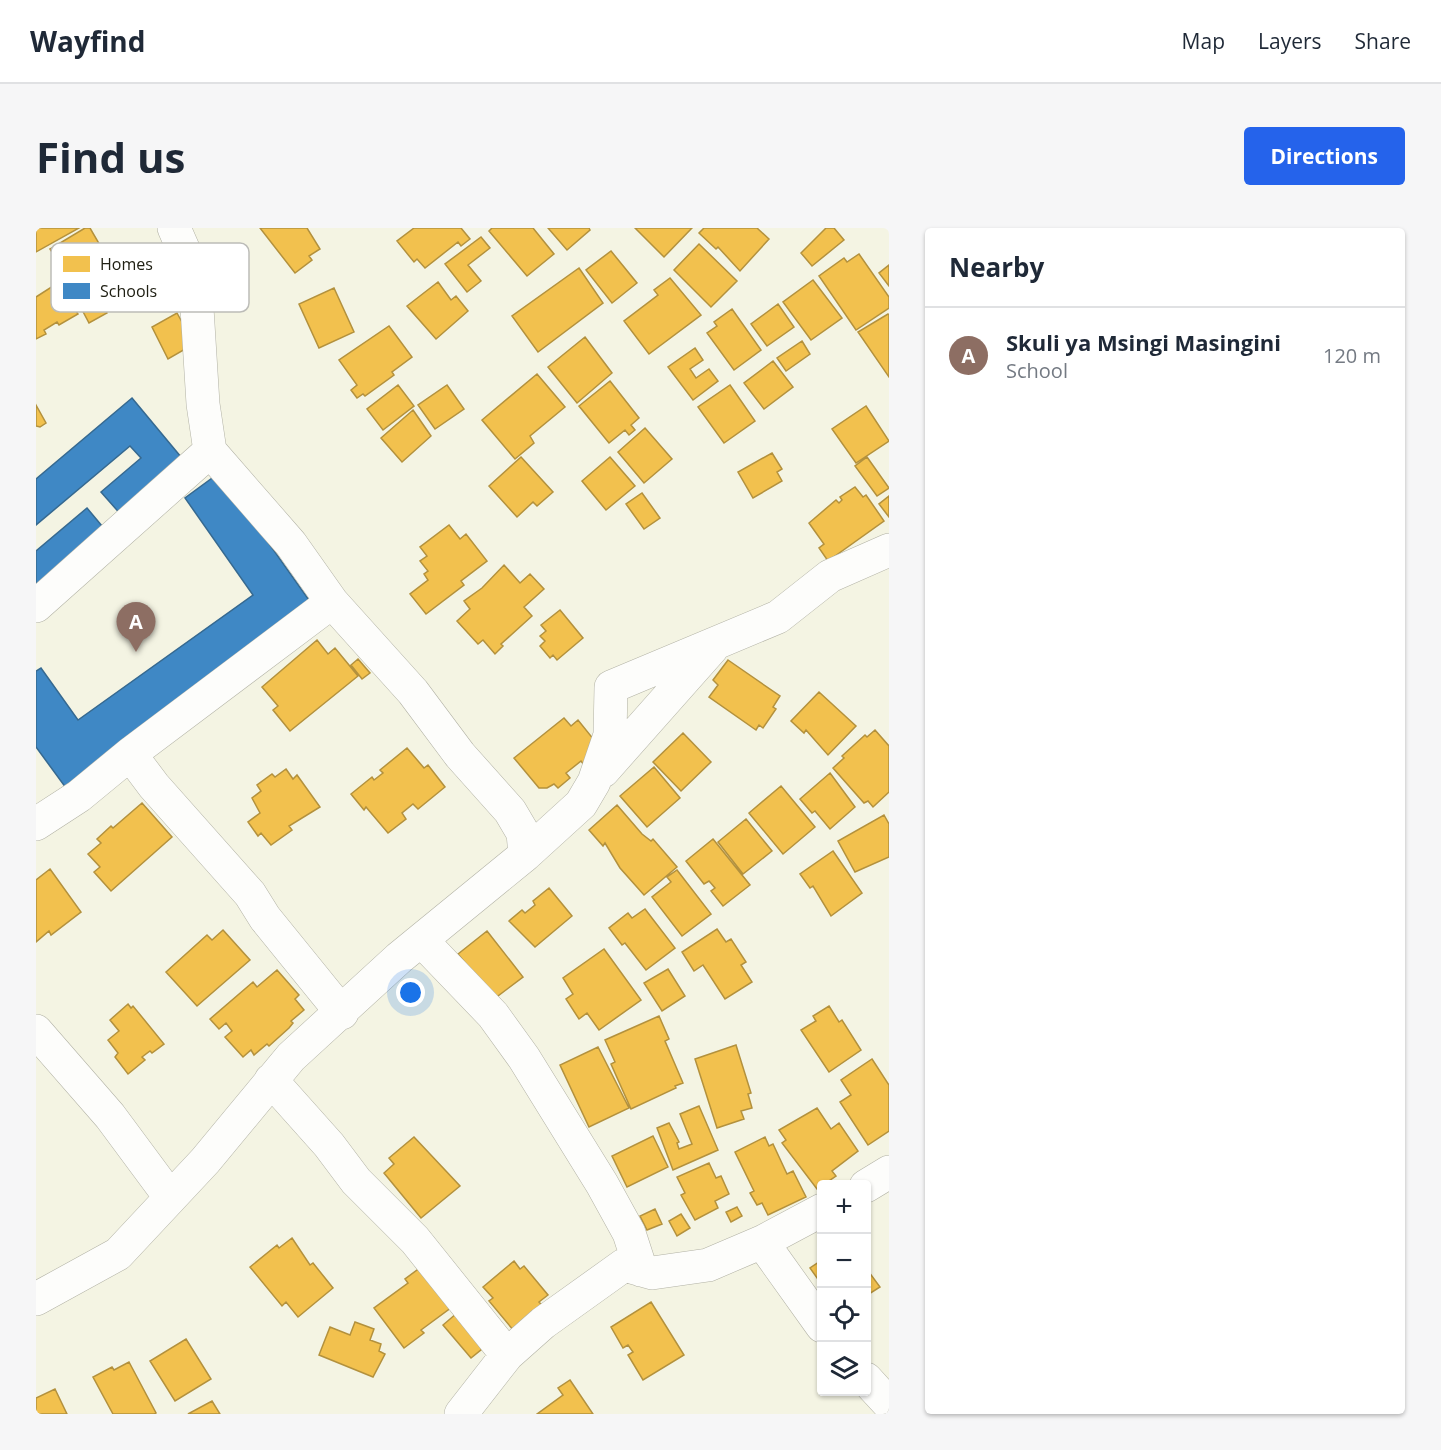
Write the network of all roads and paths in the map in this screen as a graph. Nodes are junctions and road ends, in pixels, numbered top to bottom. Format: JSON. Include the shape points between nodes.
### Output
{"nodes":[{"id":1,"x":174,"y":228,"type":"edge"},
{"id":2,"x":181,"y":243,"type":"edge"},
{"id":3,"x":197,"y":312,"type":"edge"},
{"id":4,"x":210,"y":451,"type":"junction"},
{"id":5,"x":889,"y":550,"type":"edge"},
{"id":6,"x":332,"y":602,"type":"junction"},
{"id":7,"x":36,"y":606,"type":"edge"},
{"id":8,"x":718,"y":641,"type":"junction"},
{"id":9,"x":130,"y":754,"type":"junction"},
{"id":10,"x":594,"y":782,"type":"junction"},
{"id":11,"x":36,"y":824,"type":"edge"},
{"id":12,"x":525,"y":855,"type":"junction"},
{"id":13,"x":422,"y":941,"type":"junction"},
{"id":14,"x":342,"y":1013,"type":"junction"},
{"id":15,"x":36,"y":1031,"type":"edge"},
{"id":16,"x":271,"y":1080,"type":"junction"},
{"id":17,"x":889,"y":1172,"type":"edge"},
{"id":18,"x":871,"y":1183,"type":"edge"},
{"id":19,"x":170,"y":1197,"type":"junction"},
{"id":20,"x":817,"y":1213,"type":"edge"},
{"id":21,"x":762,"y":1242,"type":"junction"},
{"id":22,"x":641,"y":1270,"type":"junction"},
{"id":23,"x":36,"y":1299,"type":"edge"},
{"id":24,"x":817,"y":1319,"type":"edge"},
{"id":25,"x":507,"y":1356,"type":"junction"},
{"id":26,"x":871,"y":1384,"type":"edge"},
{"id":27,"x":889,"y":1404,"type":"edge"},
{"id":28,"x":461,"y":1414,"type":"edge"}],
"edges":[{"from":1,"to":2,"type":"street"},
{"from":3,"to":4,"type":"street"},
{"from":4,"to":6,"type":"street","via":[[291,544]]},
{"from":4,"to":7,"type":"street"},
{"from":5,"to":8,"type":"street","via":[[830,576],[778,617]]},
{"from":6,"to":9,"type":"street"},
{"from":6,"to":12,"type":"street","via":[[413,692],[460,755],[510,811],[523,833]]},
{"from":8,"to":10,"type":"street"},
{"from":8,"to":10,"type":"street","via":[[611,687],[610,735]]},
{"from":9,"to":11,"type":"street","via":[[79,796]]},
{"from":9,"to":14,"type":"street","via":[[250,894]]},
{"from":10,"to":12,"type":"street","via":[[581,804]]},
{"from":12,"to":13,"type":"street"},
{"from":13,"to":14,"type":"street"},
{"from":13,"to":22,"type":"street","via":[[493,1015],[524,1058],[602,1184],[628,1233]]},
{"from":14,"to":16,"type":"street","via":[[291,1057]]},
{"from":15,"to":19,"type":"street","via":[[110,1116]]},
{"from":16,"to":19,"type":"street"},
{"from":16,"to":25,"type":"street","via":[[356,1181],[416,1240]]},
{"from":17,"to":18,"type":"street"},
{"from":19,"to":23,"type":"street","via":[[118,1254]]},
{"from":20,"to":21,"type":"street"},
{"from":21,"to":22,"type":"street","via":[[708,1265],[652,1273]]},
{"from":21,"to":24,"type":"street"},
{"from":22,"to":25,"type":"street","via":[[624,1265],[543,1323]]},
{"from":25,"to":28,"type":"street"},
{"from":26,"to":27,"type":"street"}]}
